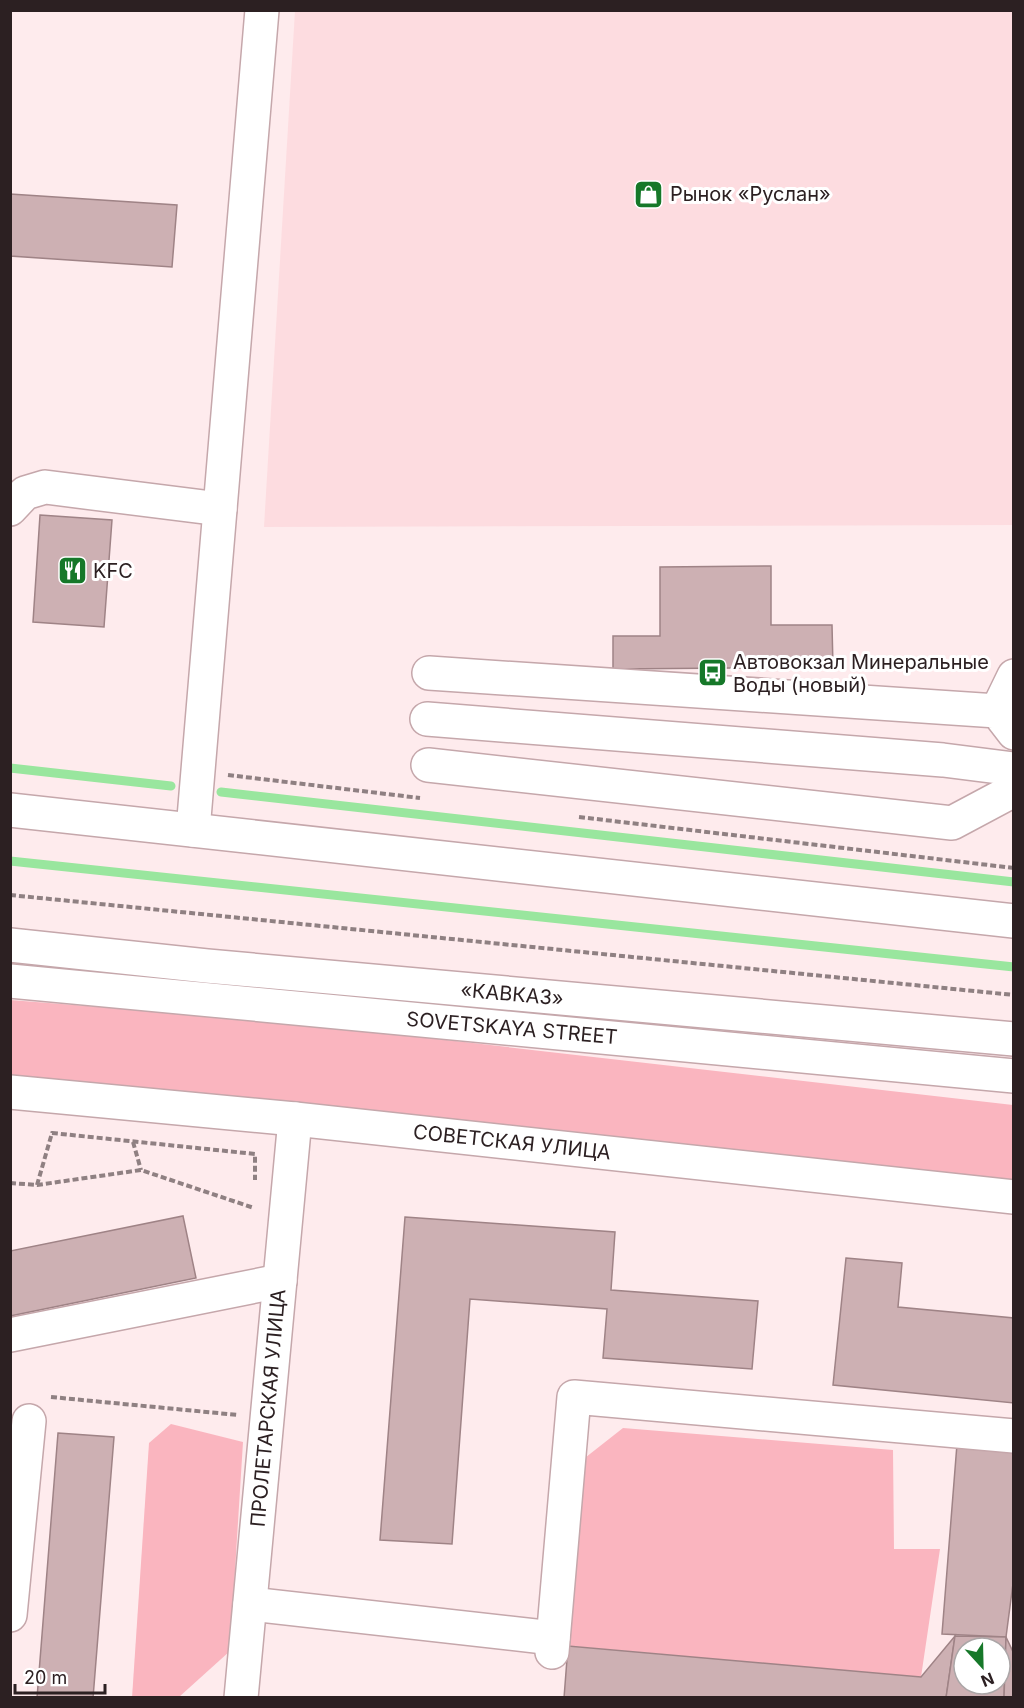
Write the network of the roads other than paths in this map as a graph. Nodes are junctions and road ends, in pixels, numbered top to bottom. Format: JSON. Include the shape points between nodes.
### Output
{"nodes":[{"id":1,"x":262,"y":10,"type":"edge"},
{"id":2,"x":10,"y":509,"type":"edge"},
{"id":3,"x":220,"y":509,"type":"junction"},
{"id":4,"x":429,"y":673,"type":"dead end"},
{"id":5,"x":1014,"y":676,"type":"edge"},
{"id":6,"x":428,"y":719,"type":"dead end"},
{"id":7,"x":1005,"y":722,"type":"edge"},
{"id":8,"x":428,"y":765,"type":"dead end"},
{"id":9,"x":1014,"y":770,"type":"edge"},
{"id":10,"x":1014,"y":790,"type":"edge"},
{"id":11,"x":10,"y":810,"type":"edge"},
{"id":12,"x":193,"y":830,"type":"junction"},
{"id":13,"x":1014,"y":921,"type":"edge"},
{"id":14,"x":10,"y":945,"type":"edge"},
{"id":15,"x":10,"y":981,"type":"edge"},
{"id":16,"x":1014,"y":1039,"type":"edge"},
{"id":17,"x":1014,"y":1076,"type":"edge"},
{"id":18,"x":10,"y":1092,"type":"edge"},
{"id":19,"x":295,"y":1119,"type":"junction"},
{"id":20,"x":1014,"y":1197,"type":"edge"},
{"id":21,"x":280,"y":1281,"type":"junction"},
{"id":22,"x":10,"y":1335,"type":"edge"},
{"id":23,"x":29,"y":1421,"type":"dead end"},
{"id":24,"x":1014,"y":1436,"type":"edge"},
{"id":25,"x":250,"y":1604,"type":"junction"},
{"id":26,"x":10,"y":1614,"type":"edge"},
{"id":27,"x":242,"y":1698,"type":"edge"}],
"edges":[{"from":1,"to":3,"type":"main road"},
{"from":2,"to":3,"type":"main road","via":[[25,493],[45,487]]},
{"from":3,"to":12,"type":"main road"},
{"from":4,"to":7,"type":"main road"},
{"from":5,"to":7,"type":"main road"},
{"from":6,"to":9,"type":"main road","via":[[932,759]]},
{"from":8,"to":10,"type":"main road","via":[[952,823]]},
{"from":11,"to":12,"type":"main road"},
{"from":12,"to":13,"type":"main road"},
{"from":14,"to":16,"type":"main road","name":"«КАВКАЗ»"},
{"from":15,"to":17,"type":"main road","name":"SOVETSKAYA STREET"},
{"from":18,"to":19,"type":"main road","name":"СОВЕТСКАЯ УЛИЦА"},
{"from":19,"to":20,"type":"main road","name":"СОВЕТСКАЯ УЛИЦА"},
{"from":19,"to":21,"type":"main road","name":"ПРОЛЕТАРСКАЯ УЛИЦА"},
{"from":21,"to":22,"type":"main road"},
{"from":21,"to":25,"type":"main road","name":"ПРОЛЕТАРСКАЯ УЛИЦА"},
{"from":23,"to":26,"type":"main road"},
{"from":24,"to":25,"type":"main road","via":[[574,1397],[552,1645]]},
{"from":25,"to":27,"type":"main road","name":"ПРОЛЕТАРСКАЯ УЛИЦА"}]}
